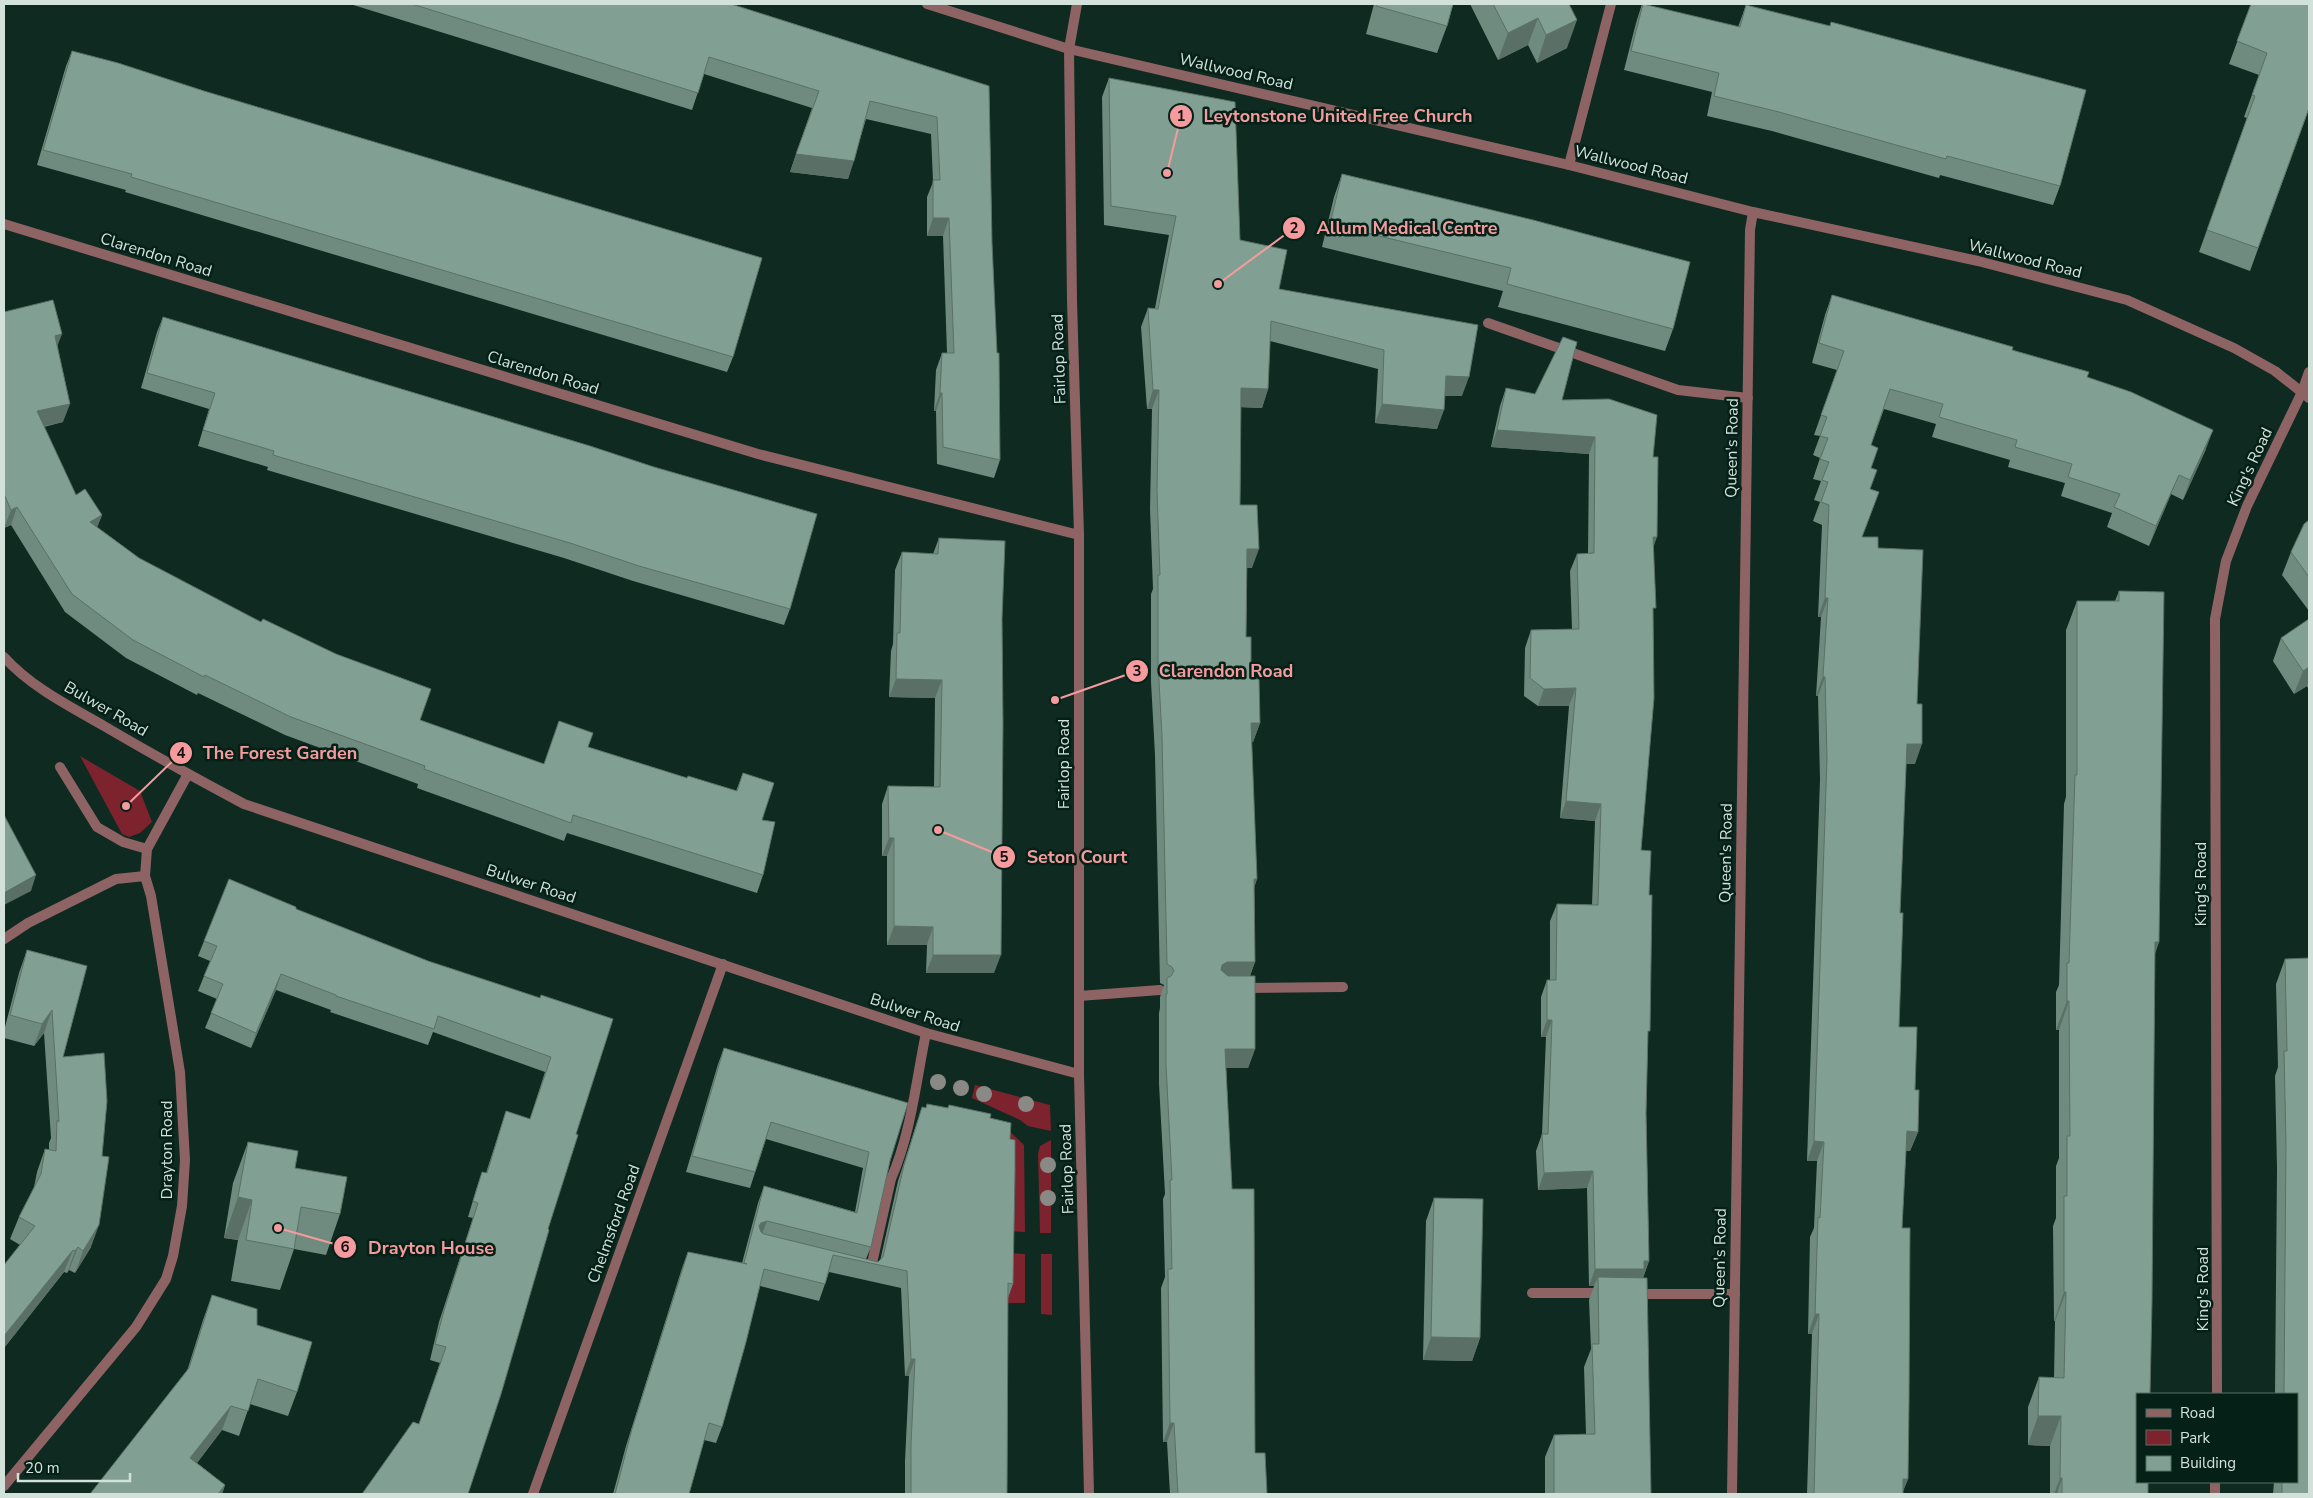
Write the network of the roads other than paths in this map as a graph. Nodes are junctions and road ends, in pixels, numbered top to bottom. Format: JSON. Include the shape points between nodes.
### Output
{"nodes":[{"id":1,"x":927,"y":4,"type":"edge"},
{"id":2,"x":1078,"y":4,"type":"edge"},
{"id":3,"x":1611,"y":4,"type":"edge"},
{"id":4,"x":1069,"y":49,"type":"junction"},
{"id":5,"x":1569,"y":165,"type":"junction"},
{"id":6,"x":1753,"y":212,"type":"junction"},
{"id":7,"x":4,"y":224,"type":"edge"},
{"id":8,"x":1488,"y":323,"type":"dead end"},
{"id":9,"x":2309,"y":372,"type":"edge"},
{"id":10,"x":2306,"y":395,"type":"edge"},
{"id":11,"x":1748,"y":398,"type":"junction"},
{"id":12,"x":1079,"y":536,"type":"junction"},
{"id":13,"x":4,"y":657,"type":"edge"},
{"id":14,"x":60,"y":767,"type":"dead end"},
{"id":15,"x":188,"y":774,"type":"junction"},
{"id":16,"x":147,"y":849,"type":"junction"},
{"id":17,"x":145,"y":876,"type":"junction"},
{"id":18,"x":4,"y":939,"type":"edge"},
{"id":19,"x":723,"y":964,"type":"junction"},
{"id":20,"x":1343,"y":987,"type":"dead end"},
{"id":21,"x":1231,"y":988,"type":"edge"},
{"id":22,"x":1160,"y":990,"type":"dead end"},
{"id":23,"x":1079,"y":996,"type":"junction"},
{"id":24,"x":926,"y":1033,"type":"junction"},
{"id":25,"x":1080,"y":1074,"type":"junction"},
{"id":26,"x":862,"y":1270,"type":"edge"},
{"id":27,"x":1532,"y":1293,"type":"dead end"},
{"id":28,"x":1735,"y":1294,"type":"junction"},
{"id":29,"x":2217,"y":1393,"type":"edge"},
{"id":30,"x":4,"y":1486,"type":"edge"},
{"id":31,"x":533,"y":1494,"type":"edge"},
{"id":32,"x":1089,"y":1494,"type":"edge"},
{"id":33,"x":1732,"y":1494,"type":"edge"}],
"edges":[{"from":1,"to":4,"type":"street","name":"Wallwood Road"},
{"from":2,"to":4,"type":"street","name":"Fairlop Road"},
{"from":3,"to":5,"type":"street"},
{"from":4,"to":5,"type":"street","name":"Wallwood Road"},
{"from":4,"to":12,"type":"street","name":"Fairlop Road"},
{"from":5,"to":6,"type":"street","name":"Wallwood Road"},
{"from":6,"to":10,"type":"street","name":"Wallwood Road","via":[[1978,261],[2127,300],[2234,348],[2276,372]]},
{"from":6,"to":11,"type":"street","name":"Queen's Road","via":[[1750,230]]},
{"from":7,"to":12,"type":"street","name":"Clarendon Road","via":[[758,454]]},
{"from":8,"to":11,"type":"street","via":[[1678,390]]},
{"from":9,"to":10,"type":"street","name":"King's Road"},
{"from":10,"to":29,"type":"street","name":"King's Road","via":[[2248,506],[2226,561],[2216,619]]},
{"from":11,"to":28,"type":"street","name":"Queen's Road"},
{"from":12,"to":23,"type":"street","name":"Fairlop Road"},
{"from":13,"to":15,"type":"street","name":"Bulwer Road","via":[[54,697]]},
{"from":14,"to":16,"type":"street","via":[[97,827],[123,842]]},
{"from":15,"to":16,"type":"street","name":"Drayton Road"},
{"from":15,"to":19,"type":"street","name":"Bulwer Road","via":[[244,804]]},
{"from":16,"to":17,"type":"street","name":"Drayton Road"},
{"from":17,"to":18,"type":"street","via":[[116,879],[28,923]]},
{"from":17,"to":30,"type":"street","name":"Drayton Road","via":[[180,1072],[185,1160],[182,1206],[173,1256],[166,1279],[136,1327]]},
{"from":19,"to":24,"type":"street","name":"Bulwer Road"},
{"from":19,"to":31,"type":"street","name":"Chelmsford Road"},
{"from":20,"to":21,"type":"street"},
{"from":22,"to":23,"type":"street"},
{"from":23,"to":25,"type":"street","name":"Fairlop Road"},
{"from":24,"to":25,"type":"street","name":"Bulwer Road"},
{"from":24,"to":26,"type":"street","via":[[909,1119],[870,1272]]},
{"from":25,"to":32,"type":"street","name":"Fairlop Road"},
{"from":27,"to":28,"type":"street"},
{"from":28,"to":33,"type":"street","name":"Queen's Road"}]}
